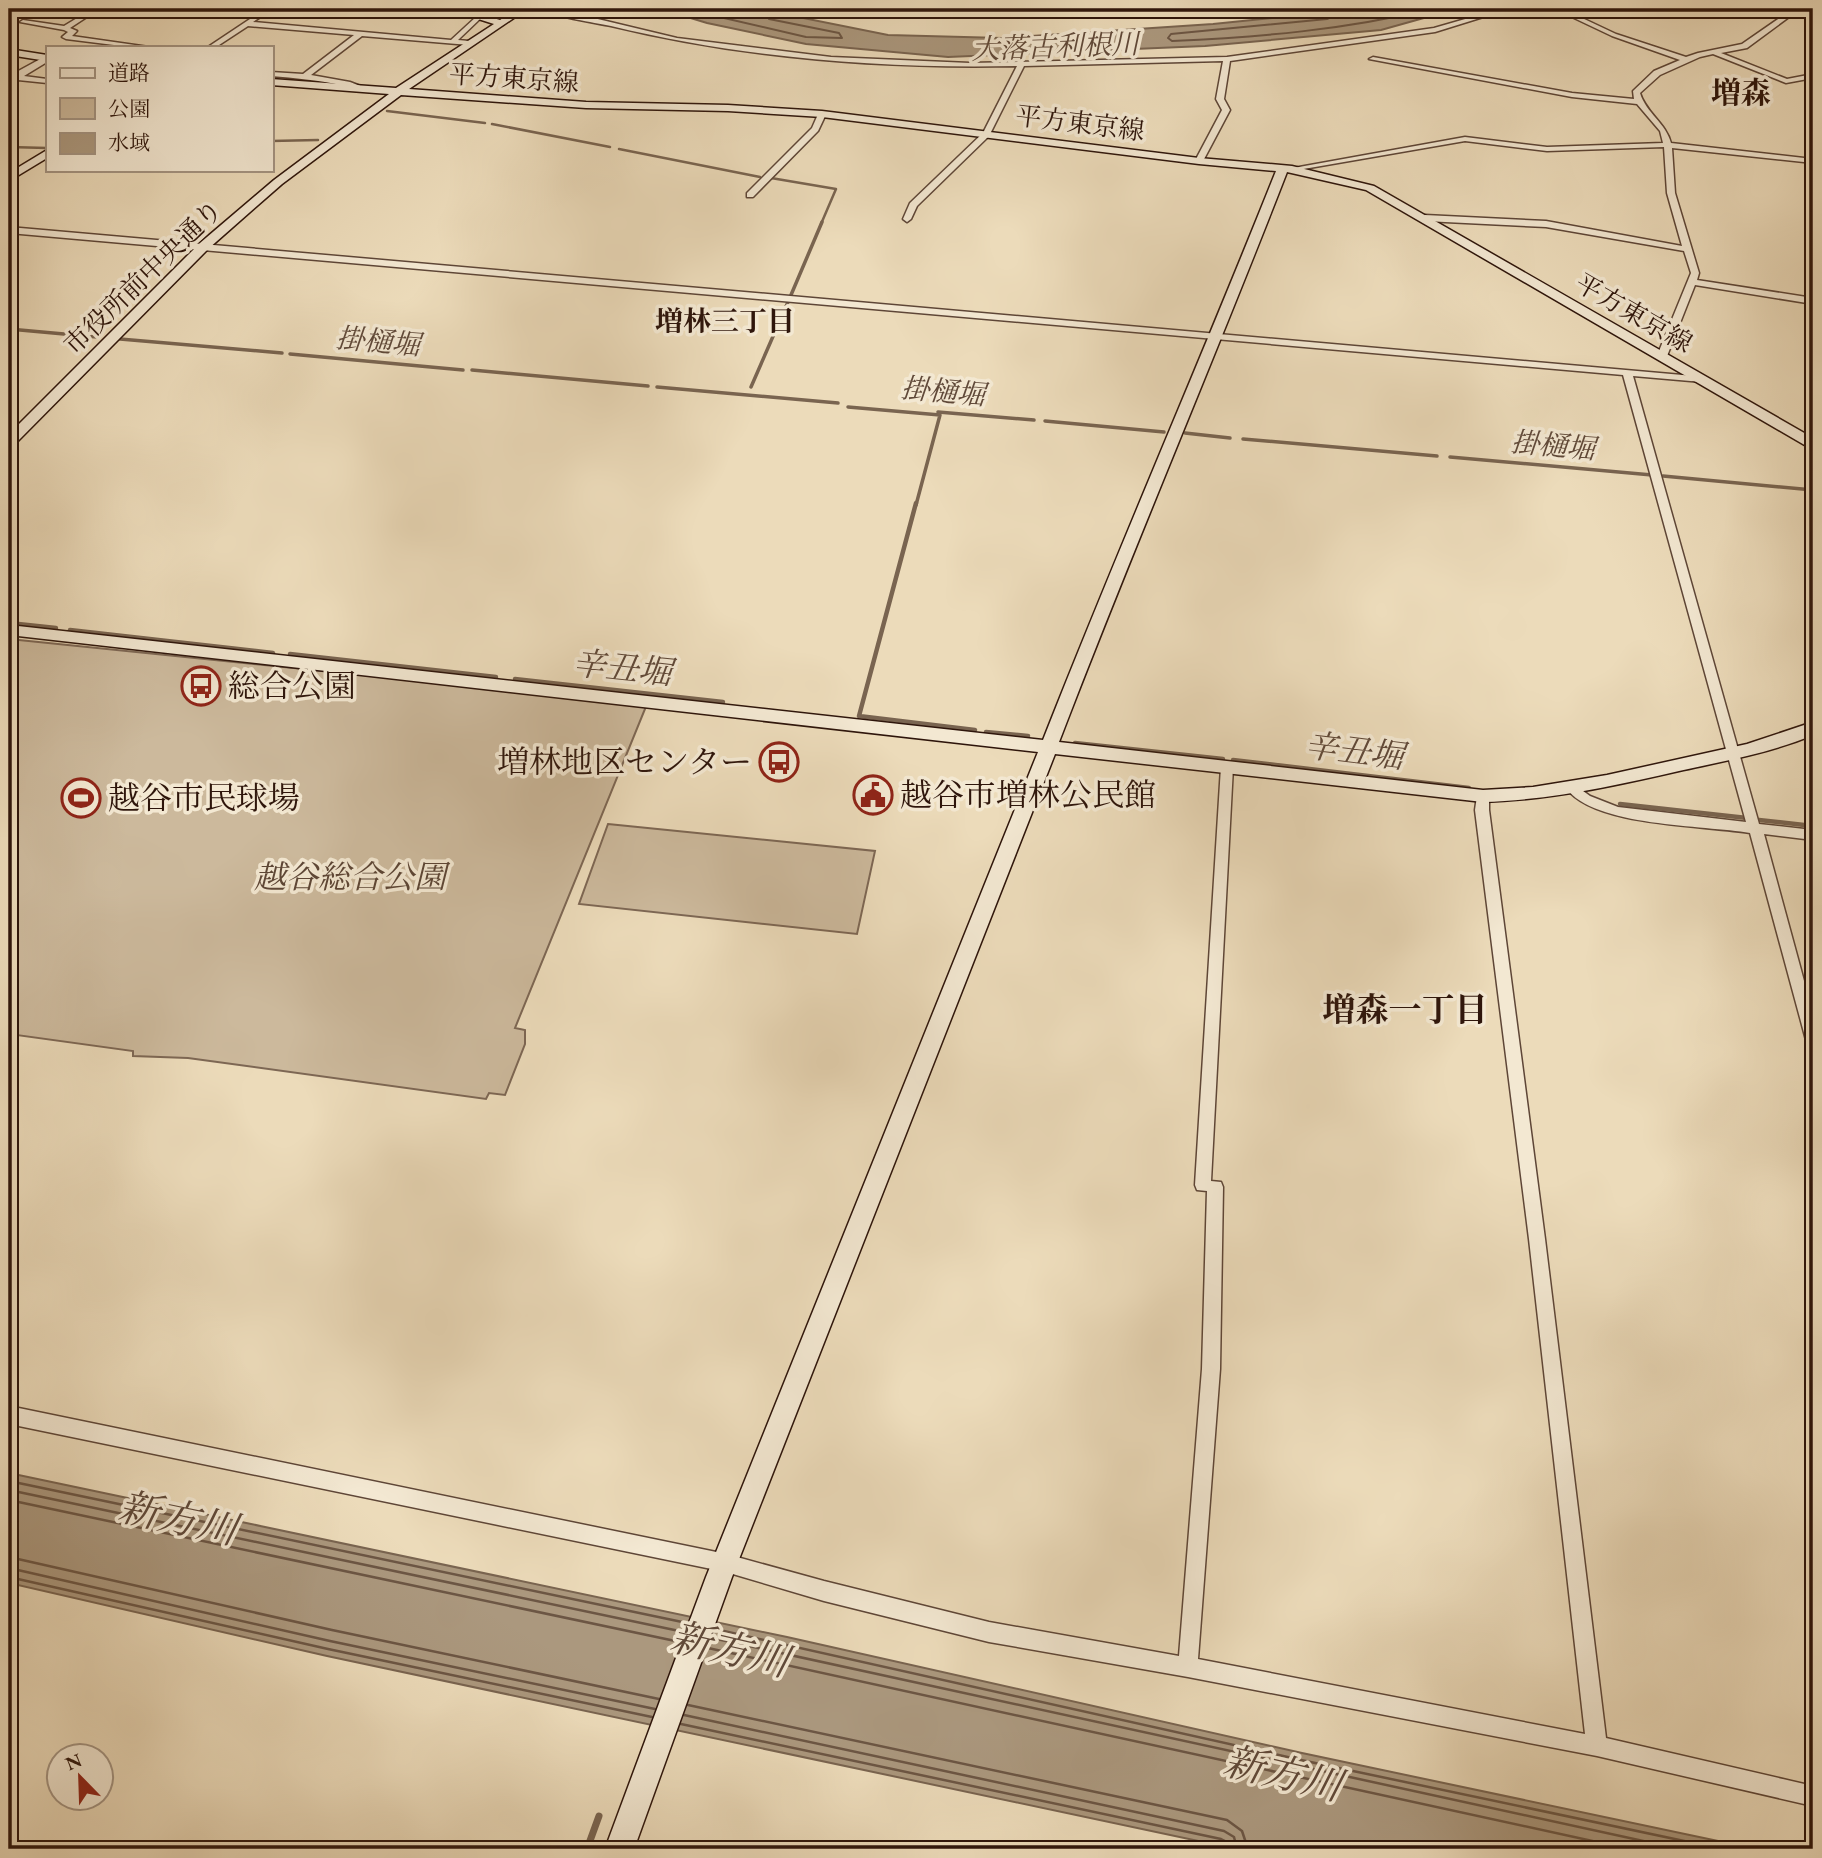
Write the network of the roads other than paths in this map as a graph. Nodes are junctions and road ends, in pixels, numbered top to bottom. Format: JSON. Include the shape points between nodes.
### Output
{"nodes":[{"id":1,"x":96,"y":9,"type":"edge"},
{"id":2,"x":269,"y":9,"type":"edge"},
{"id":3,"x":522,"y":9,"type":"edge"},
{"id":4,"x":548,"y":9,"type":"edge"},
{"id":5,"x":1506,"y":9,"type":"edge"},
{"id":6,"x":1558,"y":9,"type":"edge"},
{"id":7,"x":1755,"y":9,"type":"edge"},
{"id":8,"x":1808,"y":9,"type":"edge"},
{"id":9,"x":477,"y":13,"type":"edge"},
{"id":10,"x":1787,"y":16,"type":"junction"},
{"id":11,"x":23,"y":22,"type":"dead end"},
{"id":12,"x":498,"y":22,"type":"junction"},
{"id":13,"x":247,"y":24,"type":"junction"},
{"id":14,"x":65,"y":28,"type":"junction"},
{"id":15,"x":359,"y":35,"type":"junction"},
{"id":16,"x":80,"y":40,"type":"junction"},
{"id":17,"x":452,"y":42,"type":"junction"},
{"id":18,"x":466,"y":43,"type":"junction"},
{"id":19,"x":69,"y":46,"type":"edge"},
{"id":20,"x":136,"y":46,"type":"edge"},
{"id":21,"x":214,"y":46,"type":"edge"},
{"id":22,"x":9,"y":52,"type":"edge"},
{"id":23,"x":1714,"y":52,"type":"junction"},
{"id":24,"x":46,"y":58,"type":"edge"},
{"id":25,"x":46,"y":59,"type":"edge"},
{"id":26,"x":1227,"y":59,"type":"junction"},
{"id":27,"x":1373,"y":59,"type":"dead end"},
{"id":28,"x":1687,"y":60,"type":"junction"},
{"id":29,"x":1022,"y":63,"type":"junction"},
{"id":30,"x":273,"y":74,"type":"edge"},
{"id":31,"x":305,"y":76,"type":"junction"},
{"id":32,"x":1813,"y":76,"type":"edge"},
{"id":33,"x":11,"y":79,"type":"edge"},
{"id":34,"x":46,"y":81,"type":"edge"},
{"id":35,"x":273,"y":82,"type":"edge"},
{"id":36,"x":360,"y":89,"type":"junction"},
{"id":37,"x":396,"y":93,"type":"junction"},
{"id":38,"x":1639,"y":102,"type":"junction"},
{"id":39,"x":822,"y":114,"type":"junction"},
{"id":40,"x":986,"y":134,"type":"junction"},
{"id":41,"x":1668,"y":145,"type":"junction"},
{"id":42,"x":46,"y":154,"type":"edge"},
{"id":43,"x":1199,"y":161,"type":"junction"},
{"id":44,"x":1813,"y":161,"type":"edge"},
{"id":45,"x":1288,"y":169,"type":"junction"},
{"id":46,"x":9,"y":178,"type":"edge"},
{"id":47,"x":750,"y":195,"type":"dead end"},
{"id":48,"x":1425,"y":218,"type":"junction"},
{"id":49,"x":907,"y":219,"type":"dead end"},
{"id":50,"x":9,"y":230,"type":"edge"},
{"id":51,"x":204,"y":246,"type":"junction"},
{"id":52,"x":1687,"y":249,"type":"junction"},
{"id":53,"x":1692,"y":282,"type":"junction"},
{"id":54,"x":1813,"y":301,"type":"edge"},
{"id":55,"x":1217,"y":336,"type":"junction"},
{"id":56,"x":1662,"y":356,"type":"junction"},
{"id":57,"x":1627,"y":372,"type":"junction"},
{"id":58,"x":1702,"y":380,"type":"junction"},
{"id":59,"x":9,"y":442,"type":"edge"},
{"id":60,"x":1813,"y":444,"type":"edge"},
{"id":61,"x":9,"y":630,"type":"edge"},
{"id":62,"x":1813,"y":728,"type":"edge"},
{"id":63,"x":1046,"y":747,"type":"junction"},
{"id":64,"x":1734,"y":753,"type":"junction"},
{"id":65,"x":1227,"y":767,"type":"junction"},
{"id":66,"x":1572,"y":788,"type":"junction"},
{"id":67,"x":1483,"y":796,"type":"junction"},
{"id":68,"x":1755,"y":829,"type":"junction"},
{"id":69,"x":1813,"y":835,"type":"edge"},
{"id":70,"x":1813,"y":1040,"type":"edge"},
{"id":71,"x":9,"y":1415,"type":"edge"},
{"id":72,"x":722,"y":1570,"type":"junction"},
{"id":73,"x":1188,"y":1667,"type":"junction"},
{"id":74,"x":1597,"y":1746,"type":"junction"},
{"id":75,"x":1813,"y":1796,"type":"edge"},
{"id":76,"x":620,"y":1849,"type":"edge"}],
"edges":[{"from":1,"to":14,"type":"street"},
{"from":2,"to":13,"type":"street"},
{"from":3,"to":12,"type":"street","name":"市役所前中央通り"},
{"from":4,"to":29,"type":"street","via":[[677,40],[831,59]]},
{"from":5,"to":26,"type":"street","via":[[1435,30]]},
{"from":6,"to":28,"type":"street","via":[[1614,35]]},
{"from":7,"to":10,"type":"street"},
{"from":8,"to":10,"type":"street"},
{"from":9,"to":12,"type":"street"},
{"from":9,"to":17,"type":"street"},
{"from":10,"to":23,"type":"street","via":[[1744,46]]},
{"from":11,"to":14,"type":"street"},
{"from":12,"to":18,"type":"street","name":"市役所前中央通り"},
{"from":13,"to":15,"type":"street"},
{"from":13,"to":21,"type":"street"},
{"from":14,"to":16,"type":"street","via":[[73,32],[66,37]]},
{"from":15,"to":17,"type":"street"},
{"from":15,"to":31,"type":"street"},
{"from":16,"to":19,"type":"street"},
{"from":16,"to":20,"type":"street"},
{"from":17,"to":18,"type":"street"},
{"from":18,"to":37,"type":"street","name":"市役所前中央通り"},
{"from":22,"to":24,"type":"street"},
{"from":23,"to":28,"type":"street"},
{"from":23,"to":32,"type":"street","via":[[1786,81]]},
{"from":25,"to":33,"type":"street"},
{"from":26,"to":29,"type":"street"},
{"from":26,"to":43,"type":"street","via":[[1220,99],[1226,110]]},
{"from":27,"to":38,"type":"street","via":[[1572,95]]},
{"from":28,"to":38,"type":"street","via":[[1657,73],[1636,93]]},
{"from":29,"to":40,"type":"street"},
{"from":30,"to":31,"type":"street"},
{"from":31,"to":36,"type":"street"},
{"from":33,"to":34,"type":"street"},
{"from":35,"to":36,"type":"street","name":"平方東京線"},
{"from":36,"to":37,"type":"street","name":"平方東京線"},
{"from":37,"to":39,"type":"street","name":"平方東京線","via":[[586,106]]},
{"from":37,"to":51,"type":"street","name":"市役所前中央通り","via":[[306,159]]},
{"from":38,"to":41,"type":"street","via":[[1664,131]]},
{"from":39,"to":40,"type":"street","name":"平方東京線"},
{"from":39,"to":47,"type":"street","via":[[814,129]]},
{"from":40,"to":43,"type":"street","name":"平方東京線"},
{"from":40,"to":49,"type":"street","via":[[914,205]]},
{"from":41,"to":44,"type":"street"},
{"from":41,"to":45,"type":"street","via":[[1547,149],[1465,139]]},
{"from":41,"to":52,"type":"street","via":[[1671,193]]},
{"from":42,"to":46,"type":"street"},
{"from":43,"to":45,"type":"street","name":"平方東京線"},
{"from":45,"to":48,"type":"street","name":"平方東京線","via":[[1370,188]]},
{"from":45,"to":55,"type":"street"},
{"from":48,"to":52,"type":"street","via":[[1546,224]]},
{"from":48,"to":56,"type":"street","name":"平方東京線"},
{"from":50,"to":51,"type":"street"},
{"from":51,"to":55,"type":"street"},
{"from":51,"to":59,"type":"street","name":"市役所前中央通り"},
{"from":52,"to":53,"type":"street","via":[[1695,273]]},
{"from":53,"to":54,"type":"street"},
{"from":53,"to":56,"type":"street"},
{"from":55,"to":57,"type":"street"},
{"from":55,"to":63,"type":"street"},
{"from":56,"to":58,"type":"street","name":"平方東京線"},
{"from":57,"to":58,"type":"street"},
{"from":57,"to":64,"type":"street"},
{"from":58,"to":60,"type":"street","name":"平方東京線"},
{"from":61,"to":63,"type":"street"},
{"from":62,"to":64,"type":"street"},
{"from":63,"to":65,"type":"street"},
{"from":63,"to":72,"type":"street"},
{"from":64,"to":66,"type":"street"},
{"from":64,"to":68,"type":"street"},
{"from":65,"to":67,"type":"street"},
{"from":65,"to":73,"type":"street","via":[[1209,1186],[1211,1369]]},
{"from":66,"to":67,"type":"street"},
{"from":66,"to":68,"type":"street","via":[[1616,812]]},
{"from":67,"to":74,"type":"street"},
{"from":68,"to":69,"type":"street"},
{"from":68,"to":70,"type":"street"},
{"from":71,"to":72,"type":"street"},
{"from":72,"to":73,"type":"street","via":[[989,1632]]},
{"from":72,"to":76,"type":"street"},
{"from":73,"to":74,"type":"street"},
{"from":74,"to":75,"type":"street"}]}
